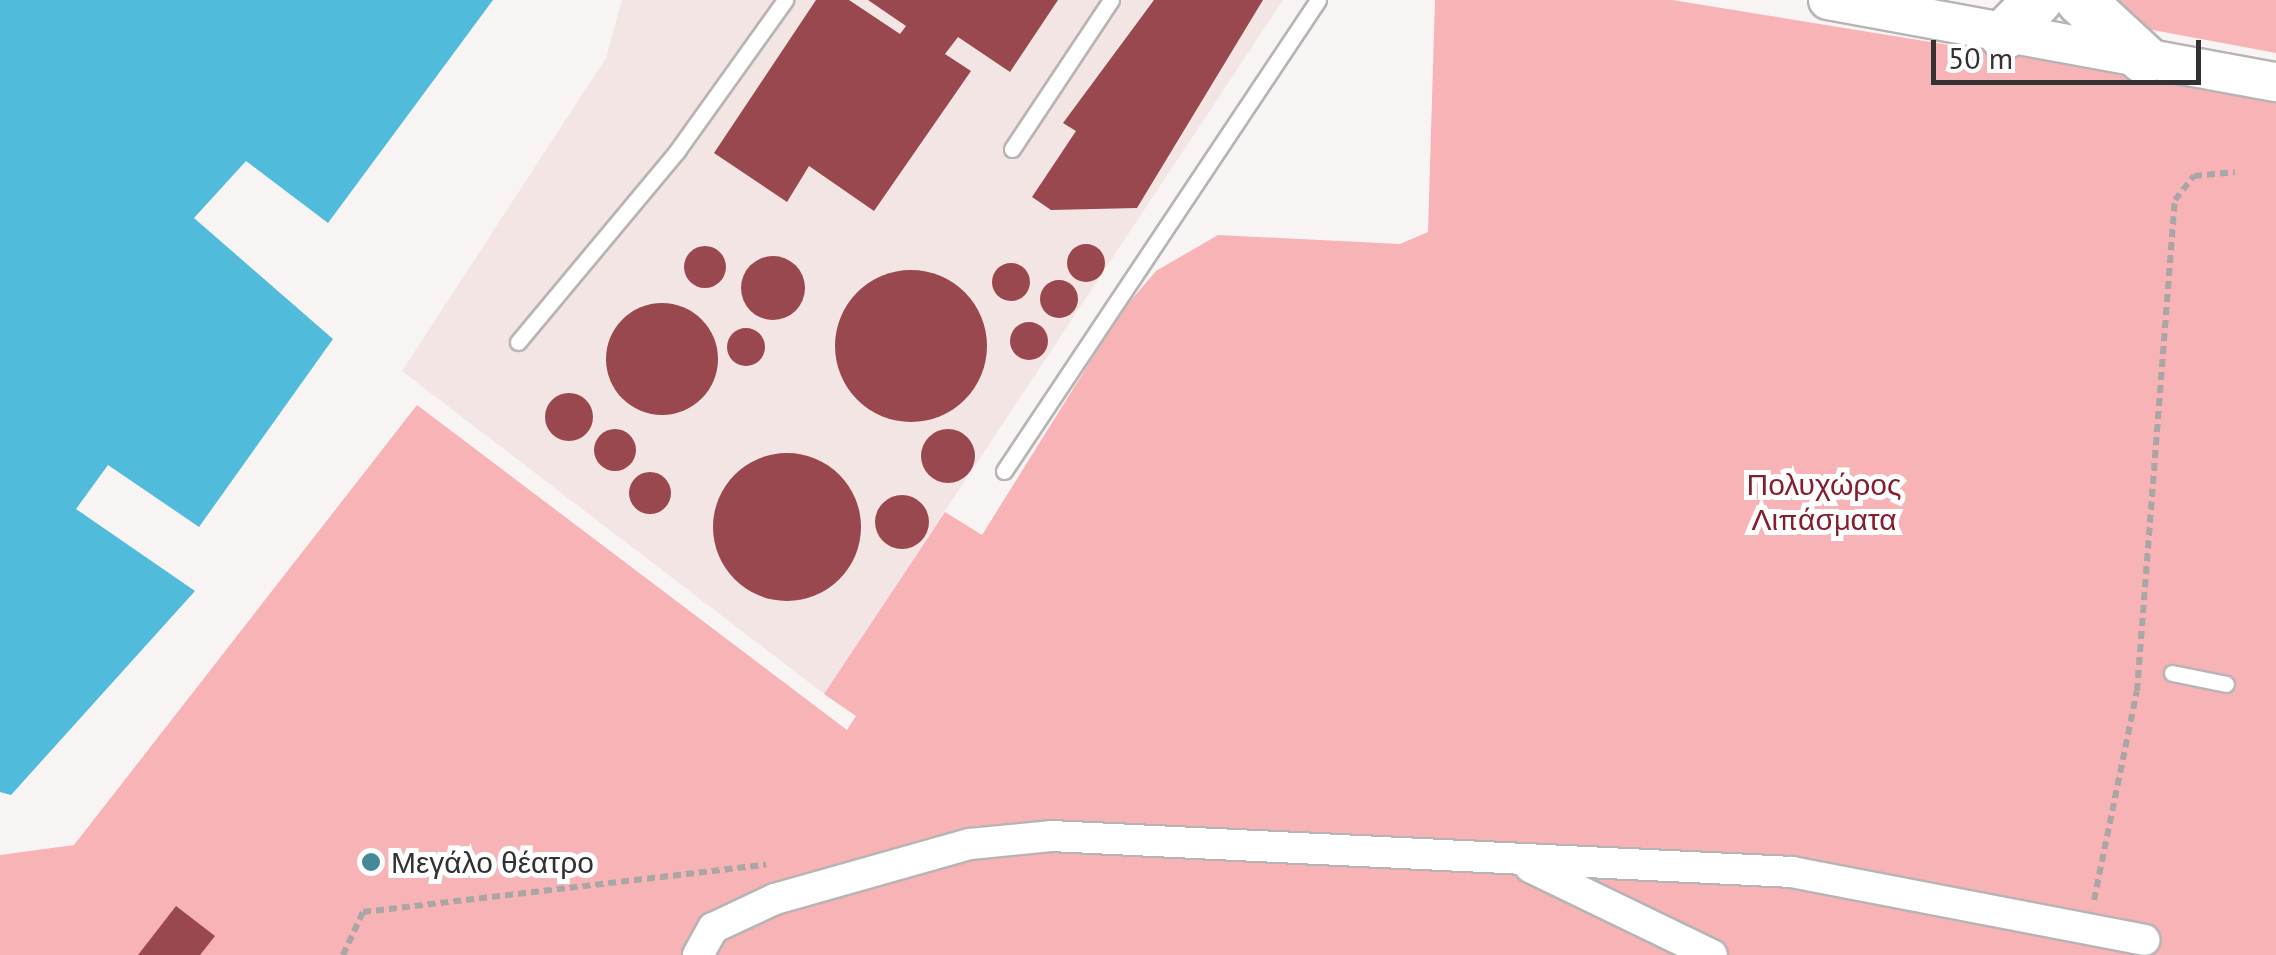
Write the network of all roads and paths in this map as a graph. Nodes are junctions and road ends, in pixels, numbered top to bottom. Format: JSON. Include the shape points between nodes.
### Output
{"nodes":[{"id":1,"x":786,"y":0,"type":"edge"},
{"id":2,"x":1111,"y":0,"type":"edge"},
{"id":3,"x":1318,"y":0,"type":"edge"},
{"id":4,"x":1828,"y":0,"type":"edge"},
{"id":5,"x":2038,"y":0,"type":"edge"},
{"id":6,"x":2080,"y":0,"type":"edge"},
{"id":7,"x":1990,"y":22,"type":"edge"},
{"id":8,"x":2144,"y":59,"type":"junction"},
{"id":9,"x":2276,"y":82,"type":"edge"},
{"id":10,"x":1012,"y":149,"type":"dead end"},
{"id":11,"x":2236,"y":172,"type":"dead end"},
{"id":12,"x":518,"y":342,"type":"dead end"},
{"id":13,"x":1004,"y":472,"type":"dead end"},
{"id":14,"x":2172,"y":673,"type":"dead end"},
{"id":15,"x":2226,"y":684,"type":"dead end"},
{"id":16,"x":1513,"y":860,"type":"junction"},
{"id":17,"x":2144,"y":940,"type":"dead end"},
{"id":18,"x":2081,"y":943,"type":"edge"},
{"id":19,"x":698,"y":955,"type":"edge"},
{"id":20,"x":1712,"y":955,"type":"edge"}],
"edges":[{"from":1,"to":12,"type":"lane","via":[[677,151]]},
{"from":2,"to":10,"type":"lane"},
{"from":3,"to":13,"type":"lane"},
{"from":4,"to":7,"type":"street"},
{"from":5,"to":7,"type":"main road"},
{"from":6,"to":8,"type":"main road"},
{"from":7,"to":8,"type":"street"},
{"from":8,"to":9,"type":"street"},
{"from":11,"to":18,"type":"path","via":[[2194,176],[2175,200],[2137,691]]},
{"from":14,"to":15,"type":"lane"},
{"from":16,"to":18,"type":"street","via":[[1792,872]]},
{"from":16,"to":19,"type":"street","via":[[1052,836],[970,844],[743,912],[713,928]]},
{"from":16,"to":20,"type":"street"},
{"from":17,"to":18,"type":"street"}]}
